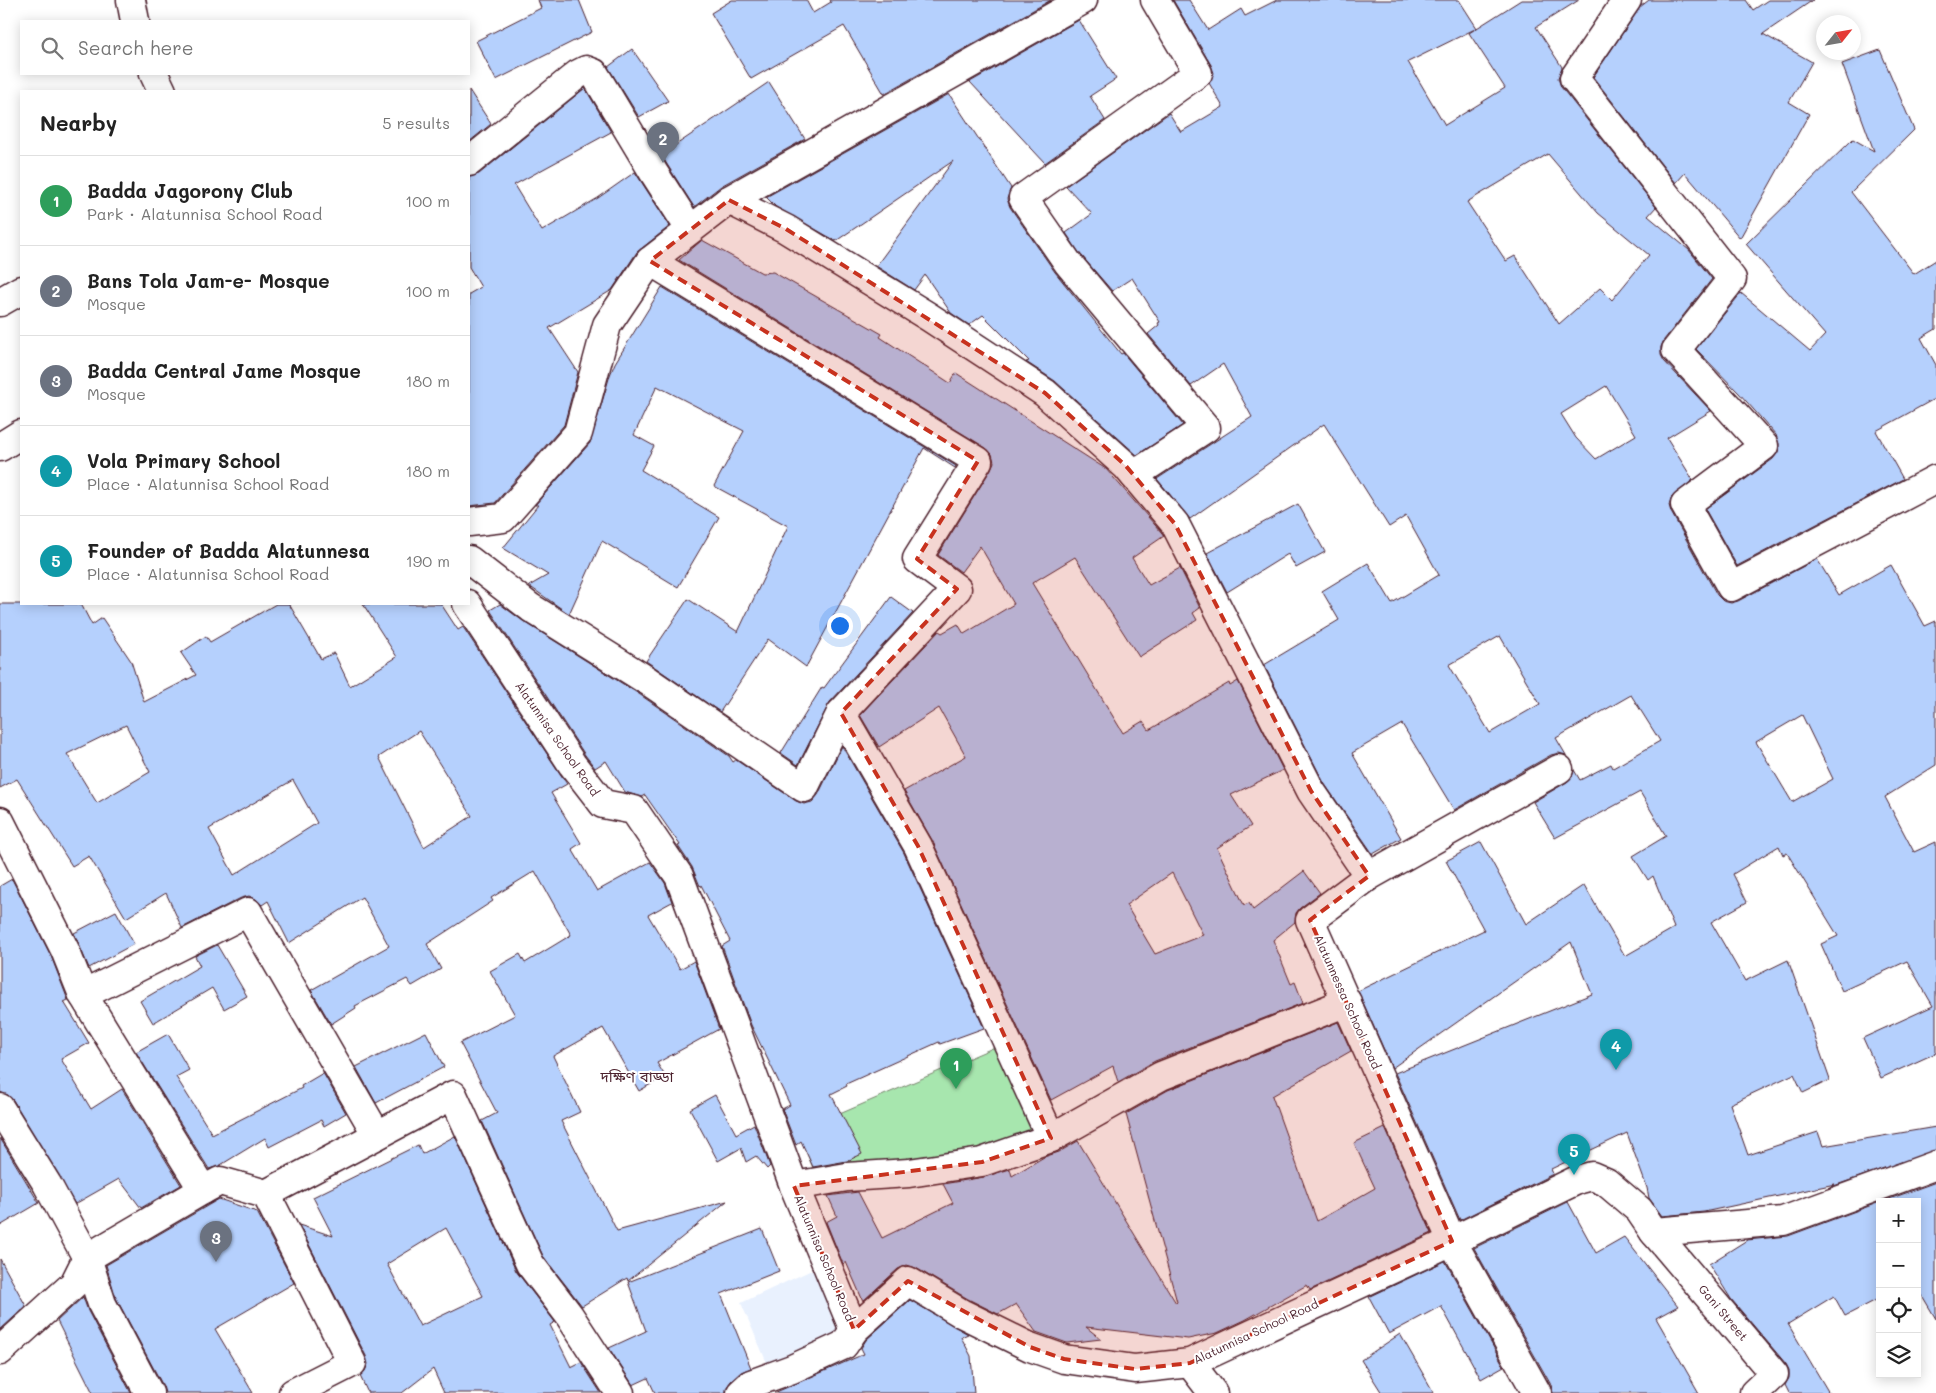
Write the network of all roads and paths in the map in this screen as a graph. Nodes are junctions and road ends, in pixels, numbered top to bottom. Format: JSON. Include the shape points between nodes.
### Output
{"nodes":[{"id":1,"x":131,"y":0,"type":"edge"},
{"id":2,"x":1083,"y":0,"type":"edge"},
{"id":3,"x":1155,"y":0,"type":"edge"},
{"id":4,"x":1627,"y":0,"type":"edge"},
{"id":5,"x":135,"y":20,"type":"edge"},
{"id":6,"x":154,"y":75,"type":"edge"},
{"id":7,"x":162,"y":90,"type":"edge"},
{"id":8,"x":470,"y":161,"type":"edge"},
{"id":9,"x":728,"y":200,"type":"junction"},
{"id":10,"x":690,"y":229,"type":"junction"},
{"id":11,"x":650,"y":261,"type":"junction"},
{"id":12,"x":20,"y":291,"type":"edge"},
{"id":13,"x":0,"y":302,"type":"edge"},
{"id":14,"x":20,"y":435,"type":"edge"},
{"id":15,"x":0,"y":447,"type":"edge"},
{"id":16,"x":1134,"y":475,"type":"junction"},
{"id":17,"x":1936,"y":479,"type":"edge"},
{"id":18,"x":470,"y":522,"type":"edge"},
{"id":19,"x":470,"y":561,"type":"edge"},
{"id":20,"x":468,"y":605,"type":"edge"},
{"id":21,"x":841,"y":712,"type":"junction"},
{"id":22,"x":1559,"y":769,"type":"dead end"},
{"id":23,"x":0,"y":821,"type":"edge"},
{"id":24,"x":1368,"y":876,"type":"junction"},
{"id":25,"x":83,"y":995,"type":"junction"},
{"id":26,"x":1347,"y":1002,"type":"junction"},
{"id":27,"x":0,"y":1108,"type":"edge"},
{"id":28,"x":377,"y":1134,"type":"junction"},
{"id":29,"x":1051,"y":1138,"type":"junction"},
{"id":30,"x":1936,"y":1165,"type":"edge"},
{"id":31,"x":794,"y":1186,"type":"junction"},
{"id":32,"x":203,"y":1190,"type":"junction"},
{"id":33,"x":266,"y":1194,"type":"junction"},
{"id":34,"x":1654,"y":1232,"type":"junction"},
{"id":35,"x":1452,"y":1241,"type":"junction"},
{"id":36,"x":87,"y":1258,"type":"junction"},
{"id":37,"x":854,"y":1330,"type":"junction"},
{"id":38,"x":0,"y":1351,"type":"edge"},
{"id":39,"x":1190,"y":1363,"type":"junction"},
{"id":40,"x":1532,"y":1391,"type":"edge"},
{"id":41,"x":149,"y":1393,"type":"edge"},
{"id":42,"x":293,"y":1393,"type":"edge"},
{"id":43,"x":620,"y":1393,"type":"edge"},
{"id":44,"x":741,"y":1393,"type":"edge"},
{"id":45,"x":1213,"y":1393,"type":"edge"},
{"id":46,"x":1754,"y":1393,"type":"edge"}],
"edges":[{"from":1,"to":5,"type":"street"},
{"from":2,"to":9,"type":"street"},
{"from":3,"to":16,"type":"street","via":[[1198,73],[1023,198],[1068,263],[1206,428]]},
{"from":4,"to":17,"type":"street","via":[[1574,78],[1732,279],[1676,350],[1764,446],[1685,505],[1731,588]]},
{"from":6,"to":7,"type":"street"},
{"from":8,"to":10,"type":"street","via":[[586,70],[594,73]]},
{"from":9,"to":10,"type":"street"},
{"from":9,"to":16,"type":"street","via":[[795,234],[1045,393]]},
{"from":10,"to":11,"type":"street"},
{"from":11,"to":18,"type":"street","via":[[607,325],[578,433],[503,518]]},
{"from":11,"to":21,"type":"street","via":[[978,462],[917,559],[956,589]]},
{"from":12,"to":13,"type":"street"},
{"from":14,"to":15,"type":"street"},
{"from":16,"to":24,"type":"street","via":[[1175,524],[1311,791]]},
{"from":19,"to":21,"type":"street","via":[[531,608],[648,681],[804,788]]},
{"from":20,"to":31,"type":"street","name":"Alatunnisa School Road","via":[[592,790],[603,804],[634,810],[679,876]]},
{"from":21,"to":29,"type":"street","via":[[918,846]]},
{"from":22,"to":24,"type":"street","name":"Alatunnessa School Road"},
{"from":23,"to":25,"type":"street","via":[[65,950]]},
{"from":24,"to":26,"type":"street","name":"Alatunnessa School Road","via":[[1310,920]]},
{"from":25,"to":28,"type":"street","via":[[248,912]]},
{"from":25,"to":32,"type":"street"},
{"from":26,"to":29,"type":"street","via":[[1161,1076]]},
{"from":26,"to":35,"type":"street","name":"Alatunnessa School Road"},
{"from":27,"to":36,"type":"street","via":[[47,1184]]},
{"from":28,"to":33,"type":"street"},
{"from":28,"to":43,"type":"street","via":[[453,1094],[530,1264],[569,1315]]},
{"from":29,"to":31,"type":"street","via":[[982,1162]]},
{"from":30,"to":34,"type":"street","via":[[1783,1221]]},
{"from":31,"to":37,"type":"street","name":"Alatunnisa School Road"},
{"from":32,"to":33,"type":"street","via":[[220,1181]]},
{"from":32,"to":36,"type":"street"},
{"from":33,"to":42,"type":"street","via":[[352,1363]]},
{"from":34,"to":35,"type":"street","name":"Alatunnisa School Road","via":[[1639,1210],[1606,1182],[1592,1176],[1577,1180]]},
{"from":34,"to":46,"type":"street","name":"Gani Street","via":[[1774,1374]]},
{"from":35,"to":39,"type":"street","name":"Alatunnisa School Road"},
{"from":35,"to":40,"type":"street","name":"Alatunnessa School Road"},
{"from":36,"to":38,"type":"street","via":[[74,1284]]},
{"from":36,"to":41,"type":"street","via":[[102,1304]]},
{"from":37,"to":39,"type":"street","name":"Alatunnisa School Road","via":[[908,1281],[961,1313],[1030,1347],[1064,1359],[1135,1369]]},
{"from":37,"to":44,"type":"street","via":[[844,1346],[751,1384]]},
{"from":39,"to":45,"type":"street"}]}
